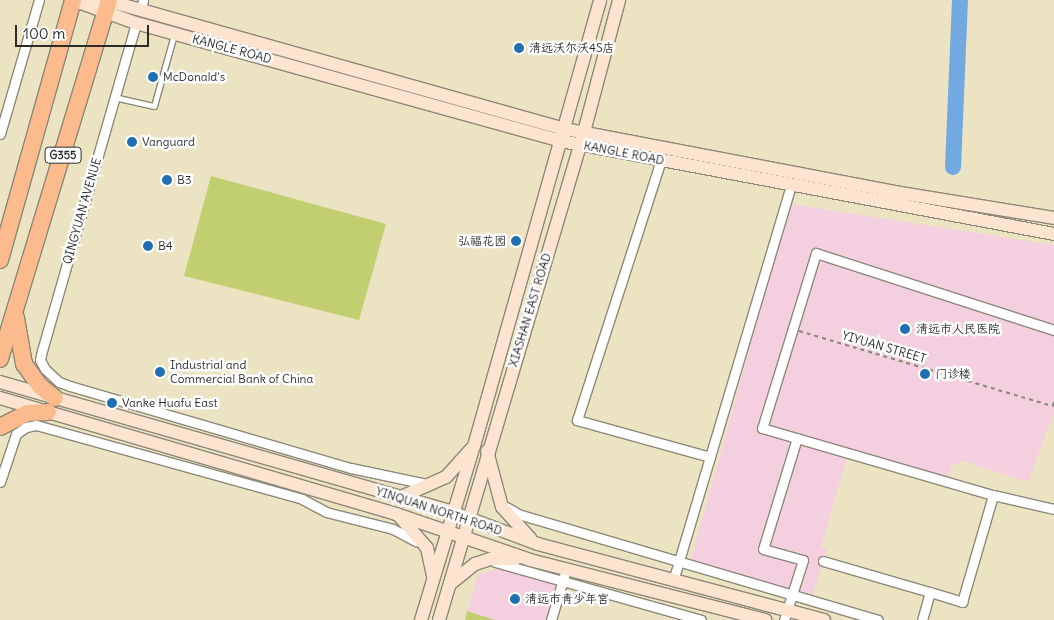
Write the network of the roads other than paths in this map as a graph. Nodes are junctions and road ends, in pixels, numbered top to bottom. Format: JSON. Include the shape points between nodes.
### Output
{"nodes":[{"id":1,"x":39,"y":0,"type":"edge"},
{"id":2,"x":73,"y":0,"type":"edge"},
{"id":3,"x":600,"y":0,"type":"edge"},
{"id":4,"x":619,"y":0,"type":"edge"},
{"id":5,"x":108,"y":5,"type":"edge"},
{"id":6,"x":142,"y":5,"type":"edge"},
{"id":7,"x":136,"y":23,"type":"junction"},
{"id":8,"x":174,"y":33,"type":"junction"},
{"id":9,"x":114,"y":97,"type":"junction"},
{"id":10,"x":0,"y":134,"type":"edge"},
{"id":11,"x":563,"y":134,"type":"junction"},
{"id":12,"x":582,"y":138,"type":"junction"},
{"id":13,"x":662,"y":160,"type":"junction"},
{"id":14,"x":791,"y":184,"type":"junction"},
{"id":15,"x":1054,"y":218,"type":"edge"},
{"id":16,"x":1054,"y":234,"type":"edge"},
{"id":17,"x":0,"y":260,"type":"edge"},
{"id":18,"x":16,"y":309,"type":"junction"},
{"id":19,"x":1054,"y":330,"type":"edge"},
{"id":20,"x":0,"y":360,"type":"edge"},
{"id":21,"x":0,"y":382,"type":"edge"},
{"id":22,"x":70,"y":386,"type":"joint"},
{"id":23,"x":0,"y":398,"type":"edge"},
{"id":24,"x":49,"y":412,"type":"junction"},
{"id":25,"x":0,"y":427,"type":"edge"},
{"id":26,"x":797,"y":438,"type":"junction"},
{"id":27,"x":474,"y":446,"type":"junction"},
{"id":28,"x":487,"y":451,"type":"junction"},
{"id":29,"x":710,"y":457,"type":"junction"},
{"id":30,"x":0,"y":482,"type":"edge"},
{"id":31,"x":434,"y":484,"type":"junction"},
{"id":32,"x":993,"y":495,"type":"junction"},
{"id":33,"x":401,"y":497,"type":"junction"},
{"id":34,"x":498,"y":497,"type":"junction"},
{"id":35,"x":1054,"y":510,"type":"edge"},
{"id":36,"x":452,"y":512,"type":"junction"},
{"id":37,"x":396,"y":514,"type":"junction"},
{"id":38,"x":468,"y":517,"type":"junction"},
{"id":39,"x":447,"y":532,"type":"junction"},
{"id":40,"x":463,"y":537,"type":"junction"},
{"id":41,"x":538,"y":544,"type":"junction"},
{"id":42,"x":427,"y":548,"type":"junction"},
{"id":43,"x":530,"y":560,"type":"junction"},
{"id":44,"x":823,"y":561,"type":"dead end"},
{"id":45,"x":678,"y":562,"type":"junction"},
{"id":46,"x":475,"y":564,"type":"junction"},
{"id":47,"x":564,"y":574,"type":"junction"},
{"id":48,"x":434,"y":576,"type":"junction"},
{"id":49,"x":673,"y":580,"type":"junction"},
{"id":50,"x":450,"y":584,"type":"junction"},
{"id":51,"x":930,"y":592,"type":"junction"},
{"id":52,"x":792,"y":595,"type":"junction"},
{"id":53,"x":786,"y":615,"type":"edge"},
{"id":54,"x":421,"y":620,"type":"edge"},
{"id":55,"x":439,"y":620,"type":"edge"},
{"id":56,"x":551,"y":620,"type":"edge"},
{"id":57,"x":701,"y":620,"type":"edge"},
{"id":58,"x":765,"y":620,"type":"edge"},
{"id":59,"x":824,"y":620,"type":"edge"},
{"id":60,"x":878,"y":620,"type":"edge"},
{"id":61,"x":922,"y":620,"type":"edge"}],
"edges":[{"from":1,"to":10,"type":"street"},
{"from":2,"to":5,"type":"main road","name":"KANGLE ROAD"},
{"from":2,"to":17,"type":"highway","number":"G355"},
{"from":3,"to":11,"type":"main road","name":"XIASHAN EAST ROAD"},
{"from":4,"to":12,"type":"main road","name":"XIASHAN EAST ROAD"},
{"from":5,"to":6,"type":"main road","name":"KANGLE ROAD"},
{"from":5,"to":7,"type":"main road","name":"KANGLE ROAD"},
{"from":5,"to":18,"type":"highway","number":"G355"},
{"from":6,"to":11,"type":"main road","name":"KANGLE ROAD"},
{"from":7,"to":8,"type":"main road","name":"KANGLE ROAD"},
{"from":7,"to":9,"type":"street","name":"QINGYUAN AVENUE"},
{"from":8,"to":9,"type":"lane","via":[[154,106]]},
{"from":8,"to":11,"type":"main road","name":"KANGLE ROAD"},
{"from":9,"to":22,"type":"street","name":"QINGYUAN AVENUE","via":[[40,360],[52,376]]},
{"from":11,"to":12,"type":"main road","name":"KANGLE ROAD"},
{"from":11,"to":27,"type":"main road","name":"XIASHAN EAST ROAD"},
{"from":12,"to":13,"type":"main road","name":"KANGLE ROAD"},
{"from":12,"to":15,"type":"main road","name":"KANGLE ROAD"},
{"from":12,"to":28,"type":"main road","name":"XIASHAN EAST ROAD"},
{"from":13,"to":14,"type":"main road","name":"KANGLE ROAD"},
{"from":13,"to":29,"type":"street","via":[[577,420]]},
{"from":14,"to":16,"type":"main road","name":"KANGLE ROAD"},
{"from":14,"to":29,"type":"street"},
{"from":18,"to":20,"type":"highway","number":"G355"},
{"from":18,"to":24,"type":"highway","via":[[24,364],[40,386]]},
{"from":19,"to":26,"type":"street","via":[[816,253],[762,428]]},
{"from":21,"to":24,"type":"main road"},
{"from":22,"to":31,"type":"street","name":"YINQUAN NORTH ROAD","via":[[351,468],[418,484]]},
{"from":23,"to":24,"type":"main road"},
{"from":24,"to":25,"type":"highway","via":[[28,414]]},
{"from":24,"to":30,"type":"street","via":[[16,434]]},
{"from":24,"to":33,"type":"main road","name":"YINQUAN NORTH ROAD"},
{"from":24,"to":37,"type":"main road","name":"YINQUAN NORTH ROAD"},
{"from":24,"to":42,"type":"street","via":[[302,498],[326,512],[393,529]]},
{"from":26,"to":32,"type":"street"},
{"from":26,"to":52,"type":"street","via":[[763,549],[803,560]]},
{"from":27,"to":31,"type":"main road","via":[[446,477]]},
{"from":27,"to":36,"type":"main road","name":"XIASHAN EAST ROAD"},
{"from":28,"to":34,"type":"main road"},
{"from":28,"to":38,"type":"main road","name":"XIASHAN EAST ROAD"},
{"from":29,"to":45,"type":"street"},
{"from":31,"to":33,"type":"main road"},
{"from":32,"to":35,"type":"street"},
{"from":32,"to":51,"type":"street","via":[[962,602]]},
{"from":33,"to":36,"type":"main road","name":"YINQUAN NORTH ROAD"},
{"from":34,"to":41,"type":"main road","via":[[511,520]]},
{"from":34,"to":45,"type":"street","name":"YINQUAN NORTH ROAD","via":[[507,509],[518,514]]},
{"from":36,"to":38,"type":"main road","name":"YINQUAN NORTH ROAD"},
{"from":36,"to":39,"type":"main road","name":"XIASHAN EAST ROAD"},
{"from":37,"to":39,"type":"main road","name":"YINQUAN NORTH ROAD"},
{"from":37,"to":42,"type":"main road"},
{"from":38,"to":40,"type":"main road","name":"XIASHAN EAST ROAD"},
{"from":38,"to":41,"type":"main road","name":"YINQUAN NORTH ROAD"},
{"from":39,"to":40,"type":"main road","name":"YINQUAN NORTH ROAD"},
{"from":39,"to":48,"type":"main road","name":"XIASHAN EAST ROAD"},
{"from":40,"to":43,"type":"main road","name":"YINQUAN NORTH ROAD"},
{"from":40,"to":50,"type":"main road","name":"XIASHAN EAST ROAD"},
{"from":41,"to":49,"type":"main road","name":"YINQUAN NORTH ROAD"},
{"from":42,"to":48,"type":"main road"},
{"from":43,"to":46,"type":"main road","via":[[490,559]]},
{"from":43,"to":47,"type":"main road","name":"YINQUAN NORTH ROAD"},
{"from":44,"to":51,"type":"street"},
{"from":45,"to":49,"type":"street"},
{"from":45,"to":52,"type":"street","name":"YINQUAN NORTH ROAD"},
{"from":46,"to":47,"type":"street","name":"YINQUAN NORTH ROAD","via":[[496,562]]},
{"from":46,"to":50,"type":"main road"},
{"from":47,"to":56,"type":"street"},
{"from":47,"to":57,"type":"street","name":"YINQUAN NORTH ROAD"},
{"from":47,"to":58,"type":"main road","name":"YINQUAN NORTH ROAD"},
{"from":48,"to":54,"type":"main road","name":"XIASHAN EAST ROAD"},
{"from":49,"to":53,"type":"main road","name":"YINQUAN NORTH ROAD"},
{"from":50,"to":55,"type":"main road","name":"XIASHAN EAST ROAD"},
{"from":51,"to":61,"type":"street"},
{"from":52,"to":53,"type":"street"},
{"from":52,"to":60,"type":"street","name":"YINQUAN NORTH ROAD"},
{"from":53,"to":59,"type":"main road","name":"YINQUAN NORTH ROAD"}]}
